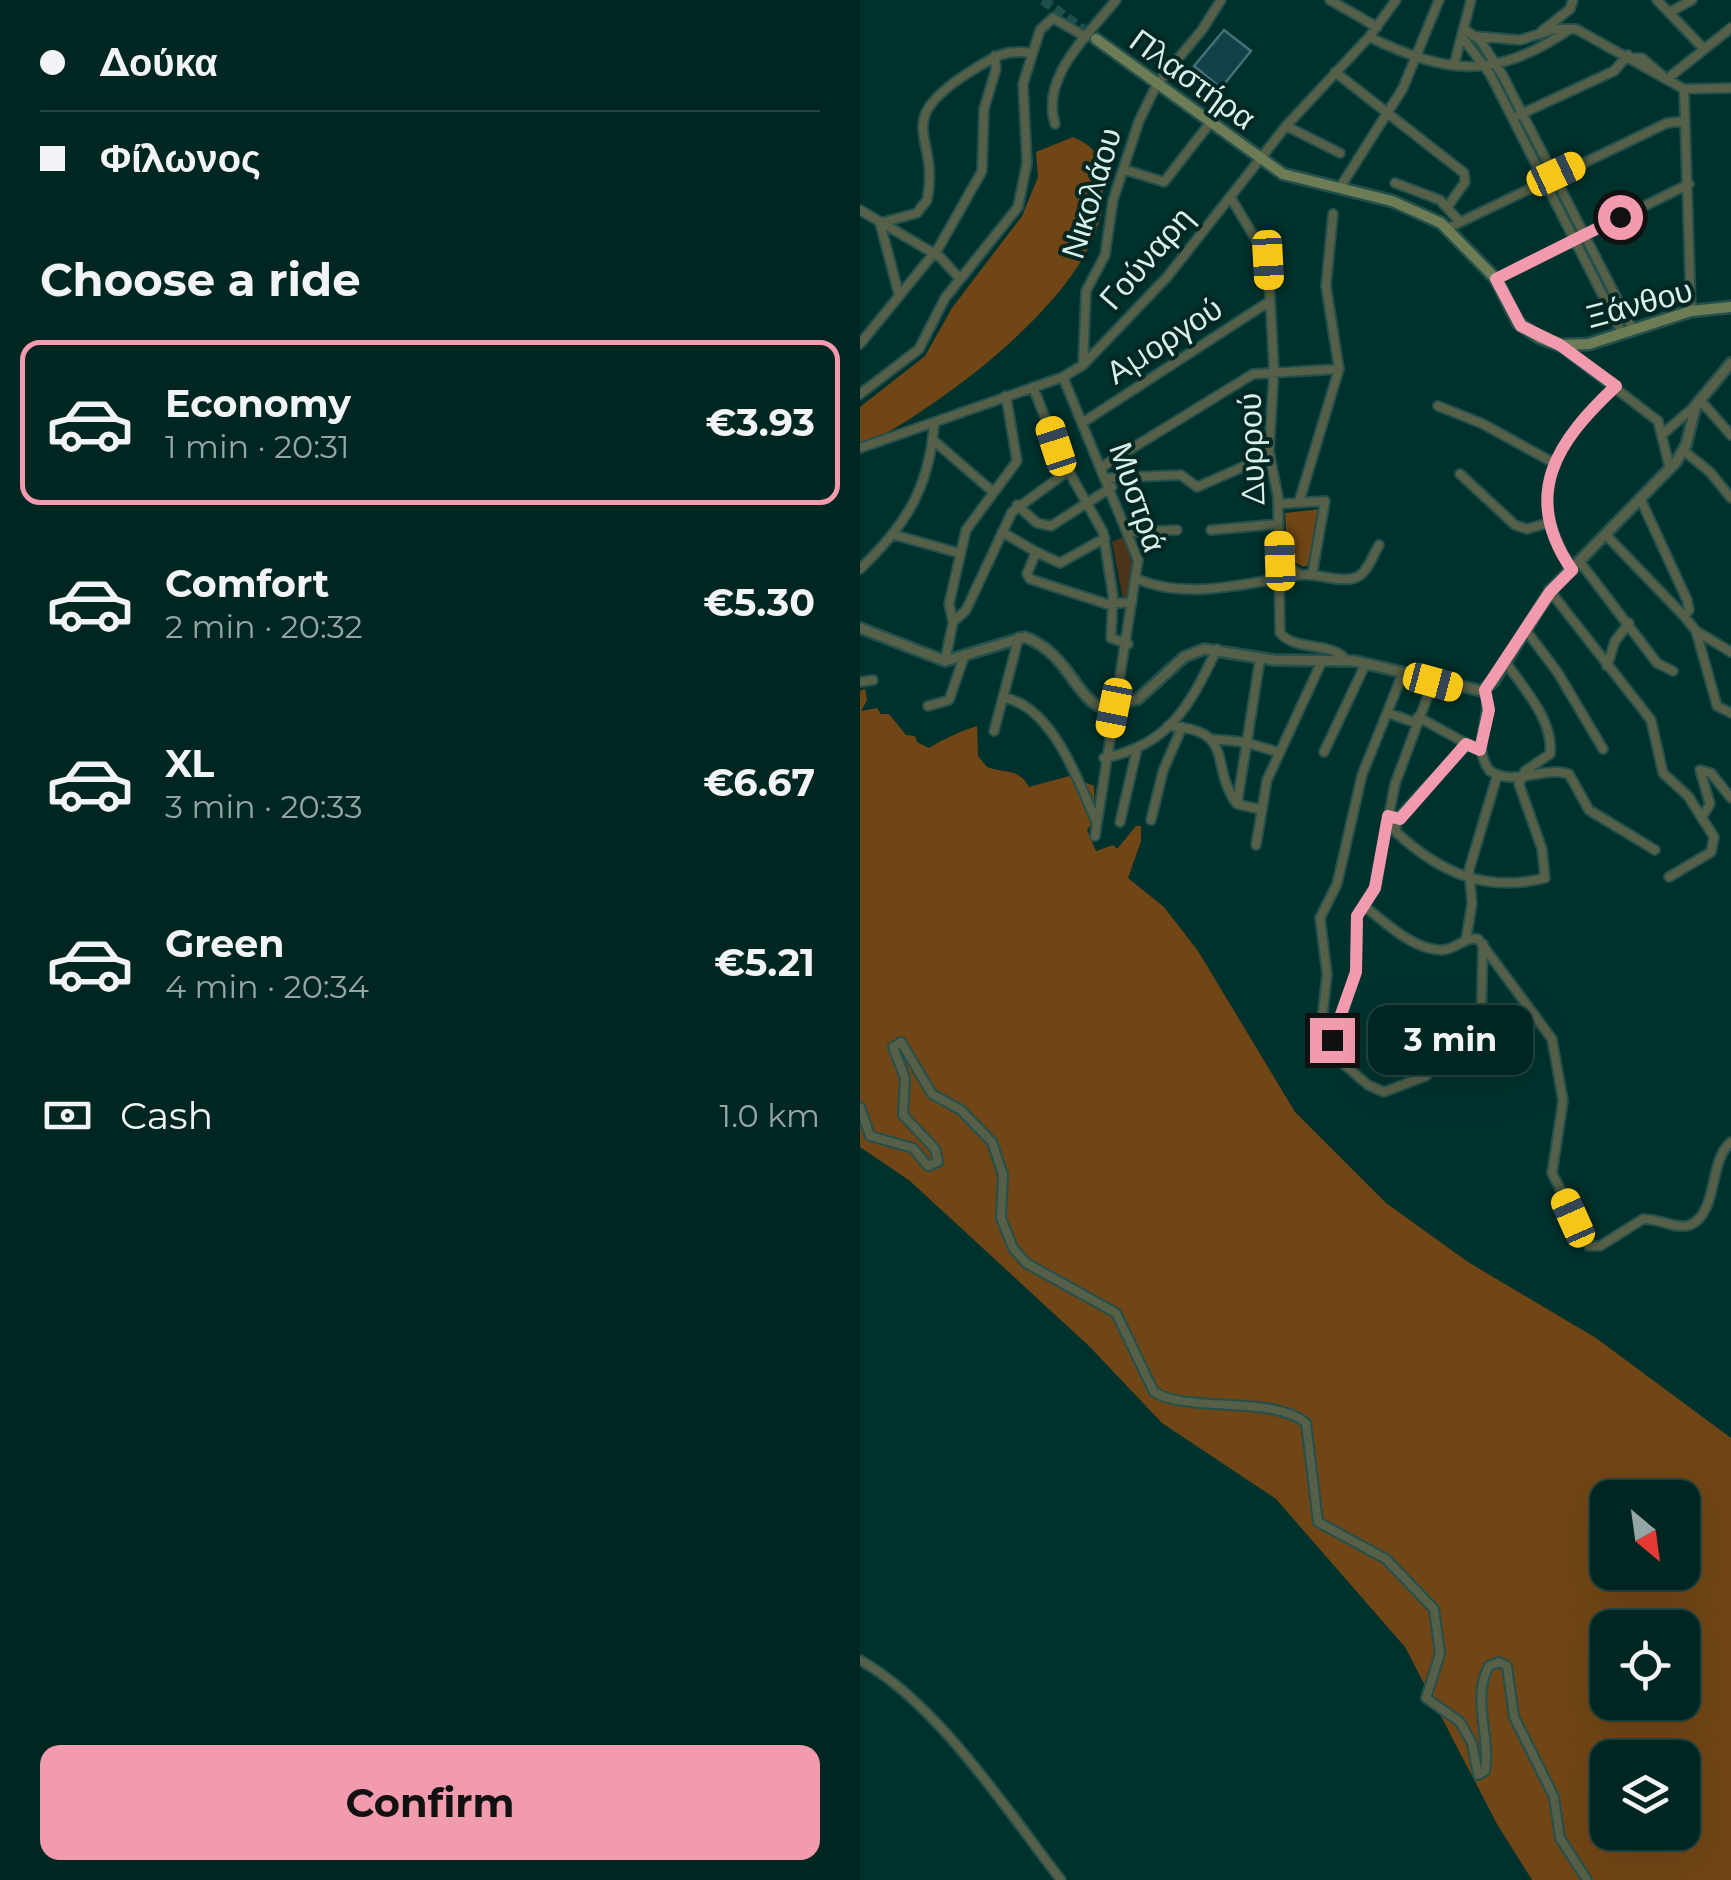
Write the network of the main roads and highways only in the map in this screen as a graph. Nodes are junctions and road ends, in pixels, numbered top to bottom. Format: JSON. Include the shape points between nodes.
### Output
{"nodes":[{"id":1,"x":1091,"y":38,"type":"tunnel mouth"},
{"id":2,"x":1731,"y":307,"type":"edge"},
{"id":3,"x":1560,"y":345,"type":"joint"}],
"edges":[{"from":1,"to":3,"type":"main road","name":"Πλαστήρα","via":[[1292,177],[1404,205],[1448,228],[1496,279],[1518,323]]},
{"from":2,"to":3,"type":"main road","name":"Ξάνθου","via":[[1691,311],[1589,344]]}]}
